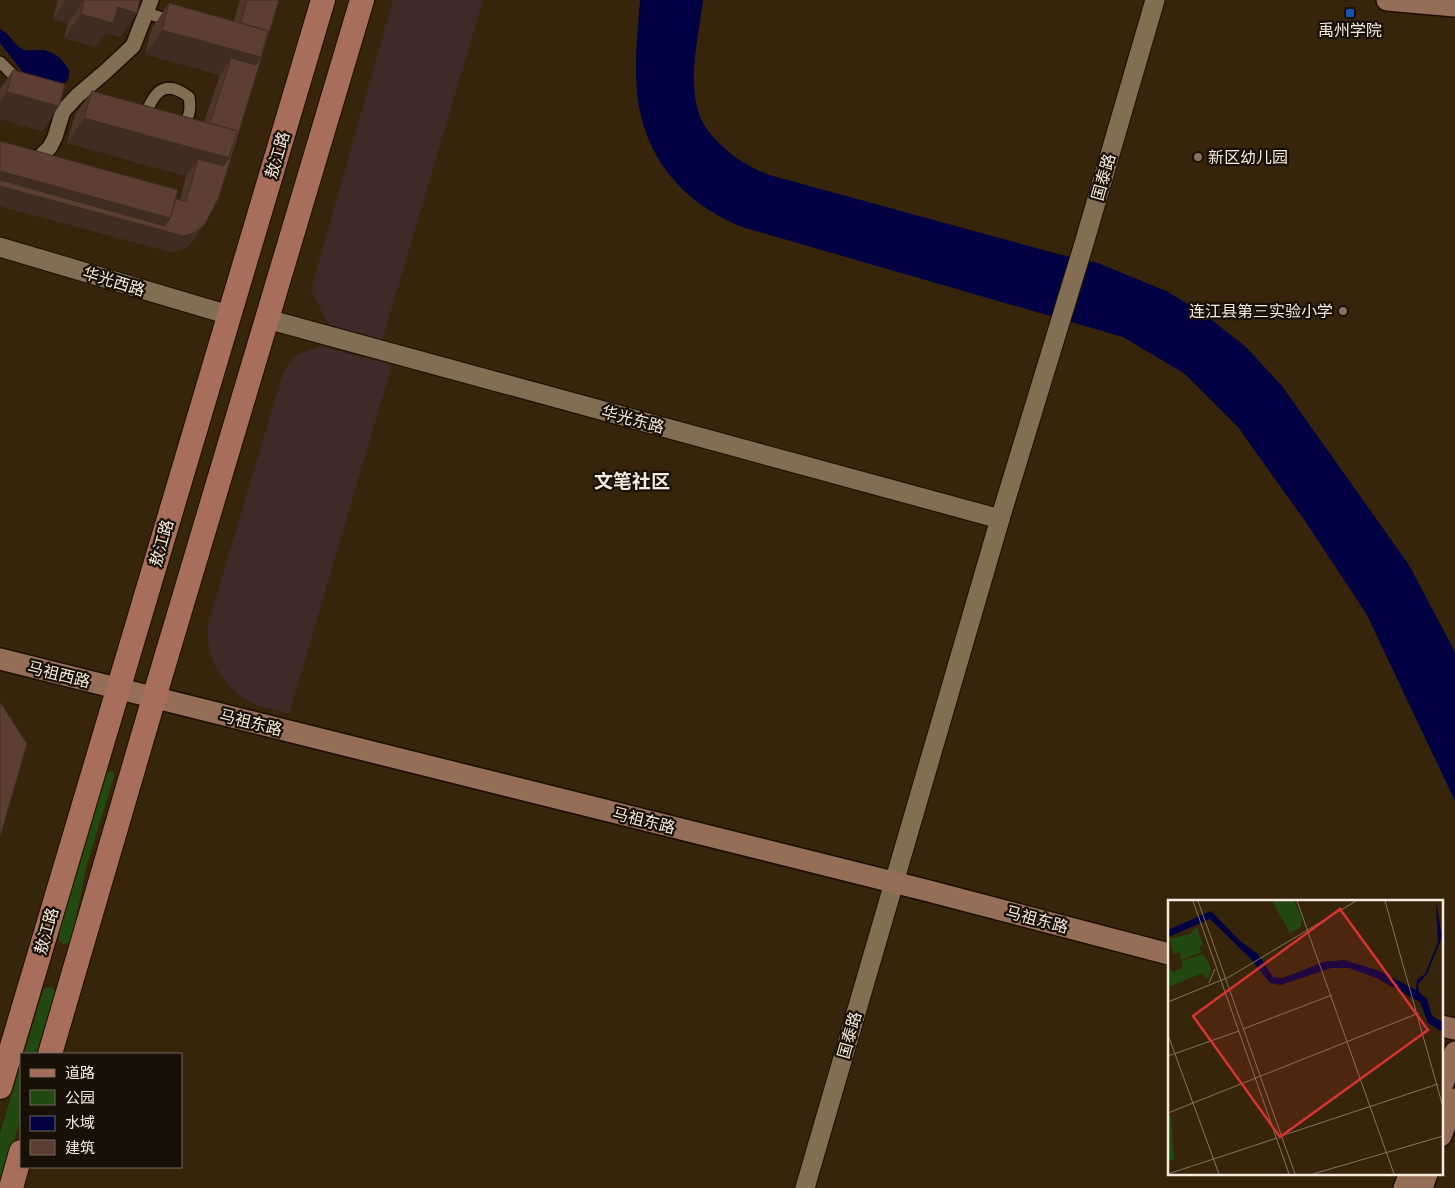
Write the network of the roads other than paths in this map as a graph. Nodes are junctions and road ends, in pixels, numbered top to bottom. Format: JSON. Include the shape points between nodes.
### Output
{"nodes":[{"id":1,"x":323,"y":0,"type":"edge"},
{"id":2,"x":1155,"y":0,"type":"edge"},
{"id":3,"x":1387,"y":0,"type":"edge"},
{"id":4,"x":362,"y":3,"type":"edge"},
{"id":5,"x":1455,"y":6,"type":"edge"},
{"id":6,"x":149,"y":7,"type":"edge"},
{"id":7,"x":182,"y":24,"type":"edge"},
{"id":8,"x":0,"y":62,"type":"edge"},
{"id":9,"x":34,"y":92,"type":"edge"},
{"id":10,"x":82,"y":95,"type":"junction"},
{"id":11,"x":60,"y":100,"type":"edge"},
{"id":12,"x":144,"y":118,"type":"edge"},
{"id":13,"x":167,"y":126,"type":"edge"},
{"id":14,"x":0,"y":155,"type":"edge"},
{"id":15,"x":33,"y":159,"type":"junction"},
{"id":16,"x":51,"y":164,"type":"edge"},
{"id":17,"x":0,"y":247,"type":"edge"},
{"id":18,"x":228,"y":315,"type":"junction"},
{"id":19,"x":267,"y":320,"type":"junction"},
{"id":20,"x":1000,"y":519,"type":"junction"},
{"id":21,"x":0,"y":659,"type":"edge"},
{"id":22,"x":118,"y":689,"type":"junction"},
{"id":23,"x":154,"y":698,"type":"junction"},
{"id":24,"x":894,"y":883,"type":"junction"},
{"id":25,"x":1168,"y":954,"type":"edge"},
{"id":26,"x":1442,"y":1026,"type":"edge"},
{"id":27,"x":1455,"y":1030,"type":"edge"},
{"id":28,"x":1455,"y":1052,"type":"edge"},
{"id":29,"x":50,"y":1053,"type":"edge"},
{"id":30,"x":0,"y":1086,"type":"edge"},
{"id":31,"x":1442,"y":1086,"type":"edge"},
{"id":32,"x":1455,"y":1099,"type":"edge"},
{"id":33,"x":1442,"y":1133,"type":"edge"},
{"id":34,"x":20,"y":1156,"type":"edge"},
{"id":35,"x":1409,"y":1176,"type":"edge"},
{"id":36,"x":1426,"y":1176,"type":"edge"},
{"id":37,"x":11,"y":1188,"type":"edge"},
{"id":38,"x":804,"y":1188,"type":"edge"},
{"id":39,"x":1404,"y":1188,"type":"edge"},
{"id":40,"x":1422,"y":1188,"type":"edge"}],
"edges":[{"from":1,"to":18,"type":"main road","name":"敖江路"},
{"from":2,"to":20,"type":"street","name":"国泰路"},
{"from":3,"to":5,"type":"main road"},
{"from":4,"to":19,"type":"main road"},
{"from":6,"to":7,"type":"street"},
{"from":6,"to":10,"type":"street","via":[[133,46]]},
{"from":8,"to":9,"type":"street"},
{"from":10,"to":11,"type":"street"},
{"from":10,"to":15,"type":"street","via":[[63,111],[50,147]]},
{"from":12,"to":13,"type":"street","via":[[151,100],[161,89],[171,88],[189,97],[191,107],[182,124]]},
{"from":14,"to":15,"type":"street"},
{"from":15,"to":16,"type":"street"},
{"from":17,"to":18,"type":"street","name":"华光西路"},
{"from":18,"to":22,"type":"main road","name":"敖江路"},
{"from":19,"to":20,"type":"street","name":"华光东路"},
{"from":19,"to":23,"type":"main road"},
{"from":20,"to":24,"type":"street","name":"国泰路"},
{"from":21,"to":22,"type":"main road","name":"马祖西路"},
{"from":22,"to":23,"type":"main road","name":"马祖东路"},
{"from":22,"to":30,"type":"main road","name":"敖江路"},
{"from":23,"to":24,"type":"main road","name":"马祖东路"},
{"from":23,"to":29,"type":"main road"},
{"from":24,"to":25,"type":"main road","name":"马祖东路"},
{"from":24,"to":38,"type":"street","name":"国泰路"},
{"from":26,"to":27,"type":"main road"},
{"from":28,"to":31,"type":"main road"},
{"from":32,"to":33,"type":"main road"},
{"from":34,"to":37,"type":"main road"},
{"from":35,"to":39,"type":"main road"},
{"from":36,"to":40,"type":"main road"}]}
